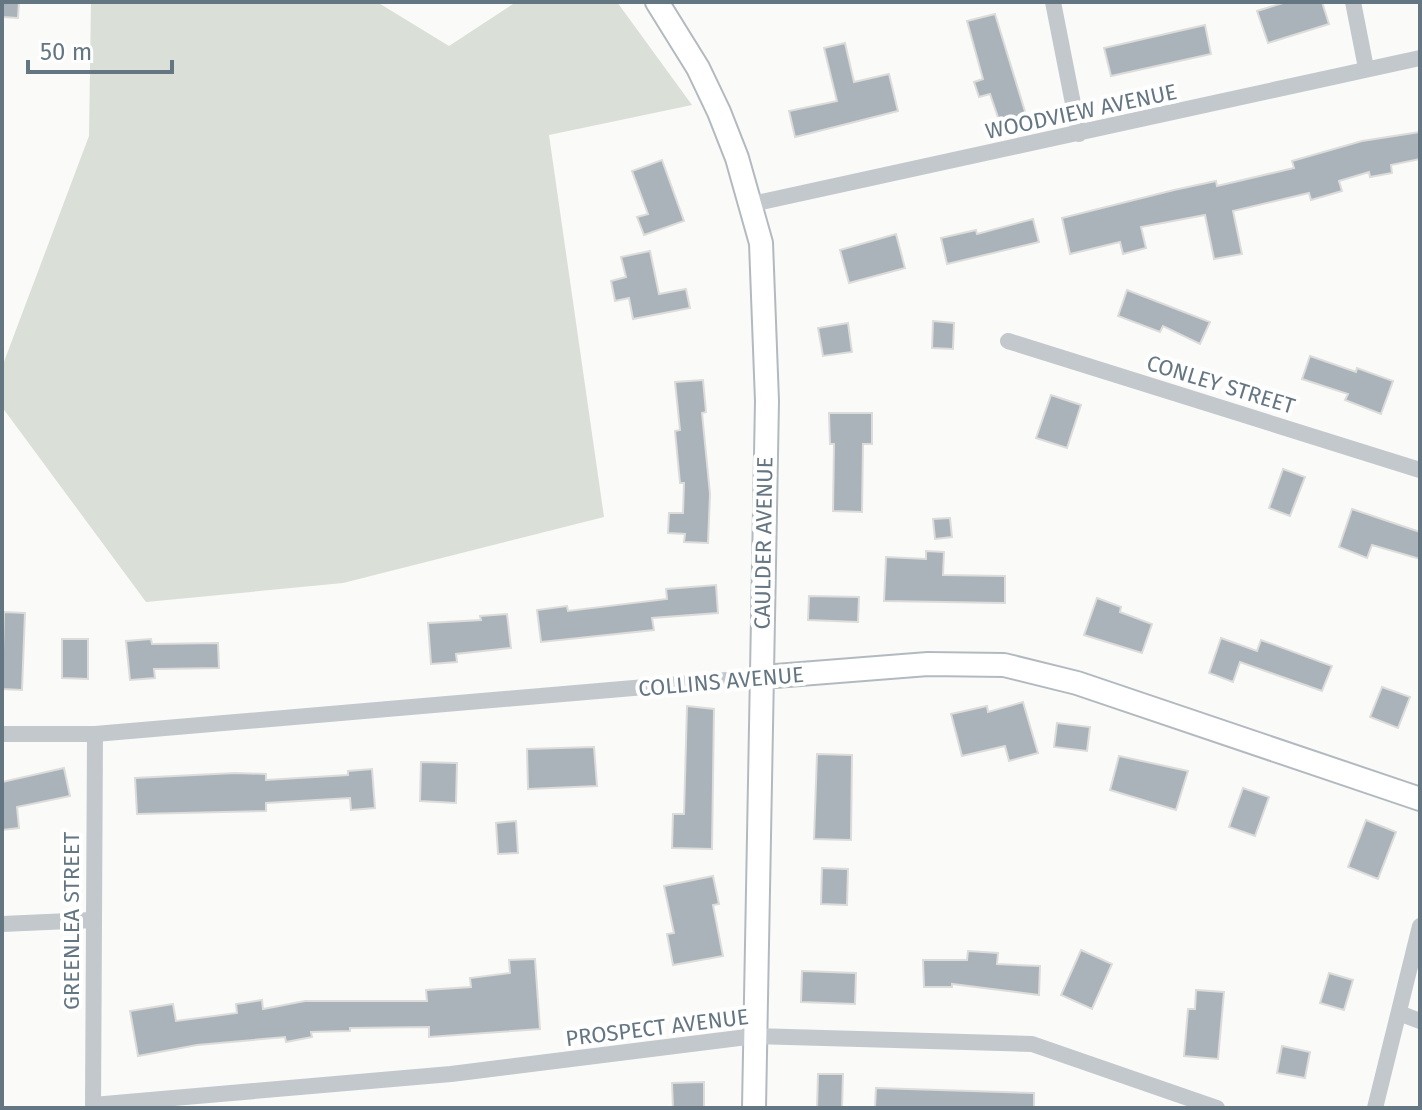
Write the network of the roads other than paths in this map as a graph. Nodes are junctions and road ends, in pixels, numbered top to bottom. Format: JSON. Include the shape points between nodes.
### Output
{"nodes":[{"id":1,"x":657,"y":2,"type":"edge"},
{"id":2,"x":1053,"y":2,"type":"edge"},
{"id":3,"x":1353,"y":2,"type":"edge"},
{"id":4,"x":1420,"y":58,"type":"edge"},
{"id":5,"x":1366,"y":68,"type":"junction"},
{"id":6,"x":1079,"y":134,"type":"junction"},
{"id":7,"x":752,"y":204,"type":"junction"},
{"id":8,"x":1008,"y":341,"type":"dead end"},
{"id":9,"x":1420,"y":470,"type":"edge"},
{"id":10,"x":762,"y":677,"type":"junction"},
{"id":11,"x":2,"y":734,"type":"edge"},
{"id":12,"x":95,"y":734,"type":"junction"},
{"id":13,"x":1420,"y":799,"type":"edge"},
{"id":14,"x":92,"y":920,"type":"junction"},
{"id":15,"x":2,"y":924,"type":"edge"},
{"id":16,"x":1420,"y":926,"type":"edge"},
{"id":17,"x":1399,"y":1013,"type":"junction"},
{"id":18,"x":1420,"y":1021,"type":"edge"},
{"id":19,"x":755,"y":1036,"type":"junction"},
{"id":20,"x":93,"y":1107,"type":"edge"},
{"id":21,"x":754,"y":1108,"type":"edge"},
{"id":22,"x":1217,"y":1108,"type":"edge"},
{"id":23,"x":1375,"y":1108,"type":"edge"}],
"edges":[{"from":1,"to":7,"type":"street","name":"CAULDER AVENUE","via":[[719,112]]},
{"from":2,"to":6,"type":"street"},
{"from":3,"to":5,"type":"street"},
{"from":4,"to":5,"type":"street","name":"WOODVIEW AVENUE"},
{"from":5,"to":6,"type":"street","name":"WOODVIEW AVENUE"},
{"from":6,"to":7,"type":"street","name":"WOODVIEW AVENUE"},
{"from":7,"to":10,"type":"street","name":"CAULDER AVENUE","via":[[761,243],[766,322]]},
{"from":8,"to":9,"type":"street","name":"CONLEY STREET"},
{"from":10,"to":12,"type":"street","name":"COLLINS AVENUE"},
{"from":10,"to":13,"type":"street","name":"COLLINS AVENUE","via":[[928,664],[1016,668],[1077,683]]},
{"from":10,"to":19,"type":"street","name":"CAULDER AVENUE"},
{"from":11,"to":12,"type":"street","name":"COLLINS AVENUE"},
{"from":12,"to":14,"type":"street","name":"GREENLEA STREET"},
{"from":14,"to":15,"type":"street"},
{"from":14,"to":20,"type":"street","name":"GREENLEA STREET"},
{"from":16,"to":17,"type":"street"},
{"from":17,"to":18,"type":"street"},
{"from":17,"to":23,"type":"street"},
{"from":19,"to":20,"type":"street","name":"PROSPECT AVENUE","via":[[451,1074]]},
{"from":19,"to":21,"type":"street","name":"CAULDER AVENUE"},
{"from":19,"to":22,"type":"street","name":"PROSPECT AVENUE","via":[[1032,1044]]}]}
